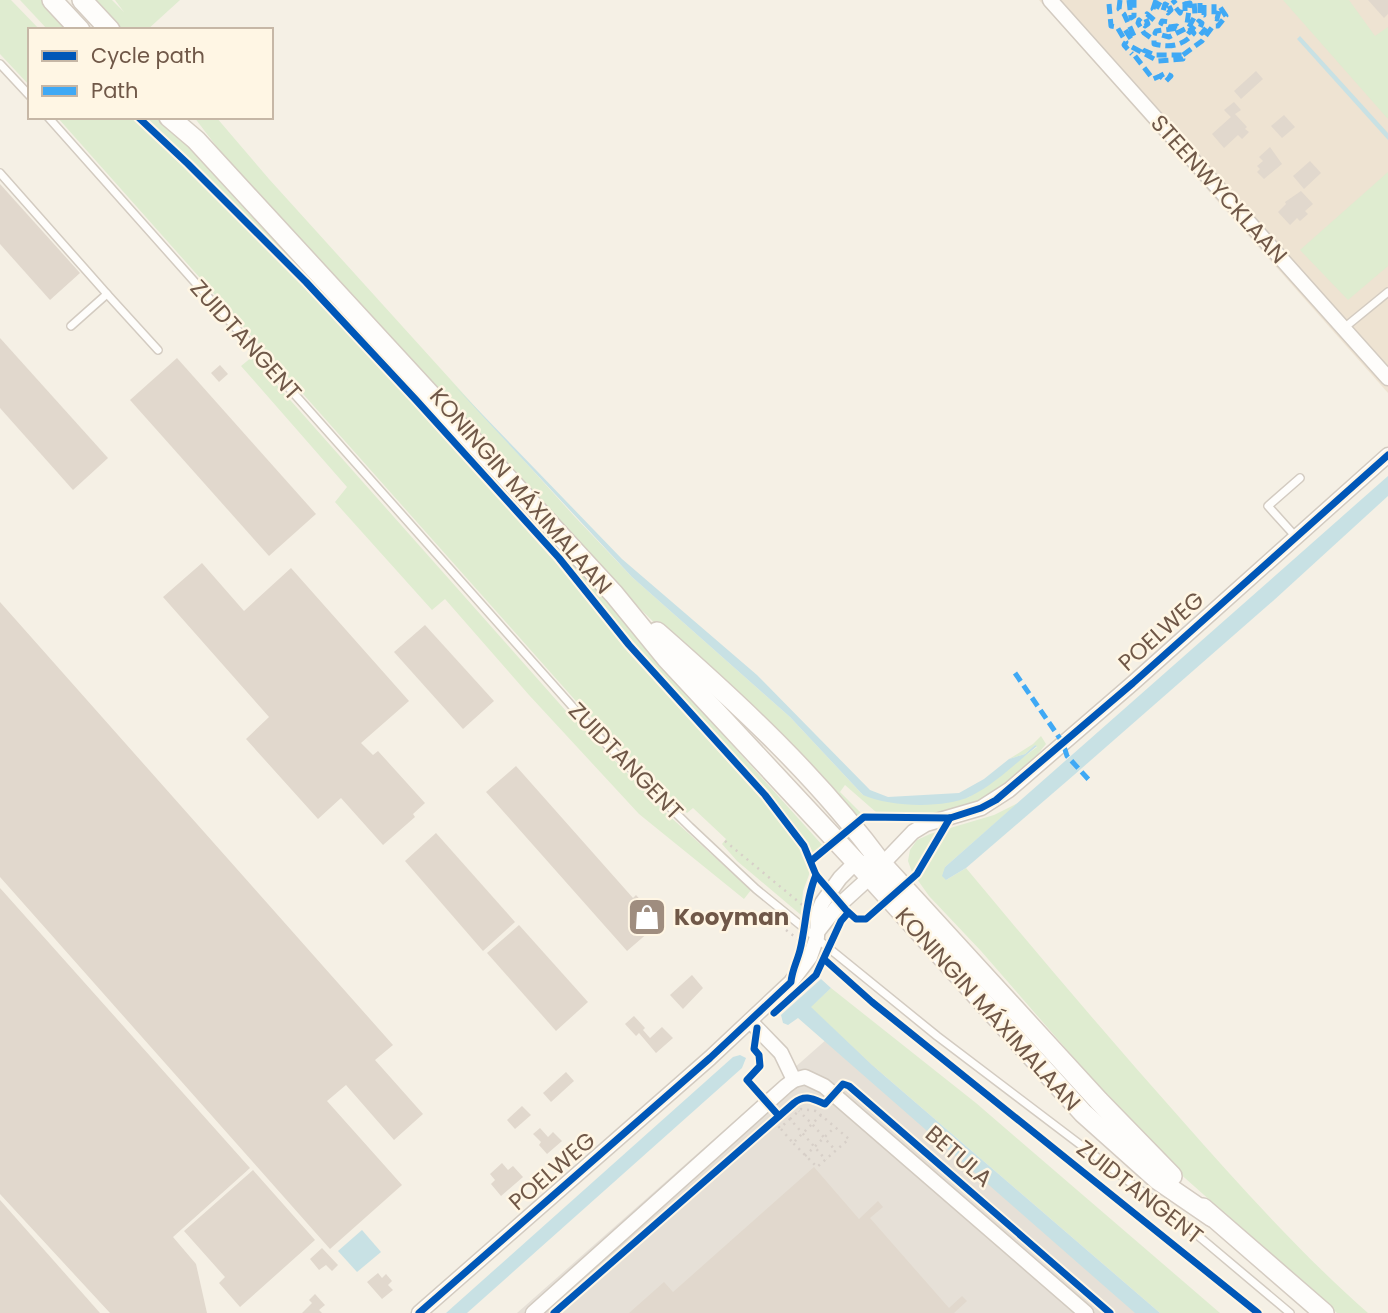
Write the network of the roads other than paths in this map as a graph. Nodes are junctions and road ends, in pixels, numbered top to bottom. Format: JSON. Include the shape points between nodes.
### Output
{"nodes":[{"id":1,"x":52,"y":0,"type":"edge"},
{"id":2,"x":82,"y":0,"type":"edge"},
{"id":3,"x":1050,"y":0,"type":"edge"},
{"id":4,"x":78,"y":28,"type":"edge"},
{"id":5,"x":108,"y":28,"type":"edge"},
{"id":6,"x":0,"y":64,"type":"edge"},
{"id":7,"x":28,"y":94,"type":"edge"},
{"id":8,"x":50,"y":119,"type":"edge"},
{"id":9,"x":171,"y":119,"type":"edge"},
{"id":10,"x":182,"y":119,"type":"edge"},
{"id":11,"x":196,"y":140,"type":"junction"},
{"id":12,"x":0,"y":173,"type":"edge"},
{"id":13,"x":1388,"y":292,"type":"edge"},
{"id":14,"x":107,"y":294,"type":"junction"},
{"id":15,"x":71,"y":326,"type":"dead end"},
{"id":16,"x":1344,"y":328,"type":"junction"},
{"id":17,"x":158,"y":350,"type":"dead end"},
{"id":18,"x":1388,"y":378,"type":"edge"},
{"id":19,"x":1388,"y":455,"type":"edge"},
{"id":20,"x":1300,"y":478,"type":"dead end"},
{"id":21,"x":1296,"y":537,"type":"junction"},
{"id":22,"x":614,"y":594,"type":"junction"},
{"id":23,"x":856,"y":862,"type":"junction"},
{"id":24,"x":876,"y":871,"type":"junction"},
{"id":25,"x":813,"y":931,"type":"junction"},
{"id":26,"x":750,"y":1021,"type":"junction"},
{"id":27,"x":794,"y":1080,"type":"junction"},
{"id":28,"x":419,"y":1313,"type":"edge"},
{"id":29,"x":533,"y":1313,"type":"edge"},
{"id":30,"x":1086,"y":1313,"type":"edge"},
{"id":31,"x":1290,"y":1313,"type":"edge"},
{"id":32,"x":1324,"y":1313,"type":"edge"}],
"edges":[{"from":1,"to":4,"type":"main road"},
{"from":2,"to":5,"type":"main road"},
{"from":3,"to":16,"type":"street","name":"STEENWYCKLAAN"},
{"from":6,"to":7,"type":"lane"},
{"from":8,"to":25,"type":"lane","name":"ZUIDTANGENT","via":[[603,741],[756,889]]},
{"from":9,"to":11,"type":"main road","name":"KONINGIN MÁXIMALAAN"},
{"from":10,"to":11,"type":"main road","name":"KONINGIN MÁXIMALAAN"},
{"from":11,"to":22,"type":"main road","name":"KONINGIN MÁXIMALAAN"},
{"from":12,"to":14,"type":"lane"},
{"from":13,"to":16,"type":"lane"},
{"from":14,"to":15,"type":"lane"},
{"from":14,"to":17,"type":"lane"},
{"from":16,"to":18,"type":"street","name":"STEENWYCKLAAN"},
{"from":19,"to":21,"type":"street","name":"POELWEG"},
{"from":20,"to":21,"type":"lane","via":[[1268,506]]},
{"from":21,"to":24,"type":"street","name":"POELWEG","via":[[1009,790],[981,808],[926,824]]},
{"from":22,"to":23,"type":"main road","name":"KONINGIN MÁXIMALAAN","via":[[667,659]]},
{"from":22,"to":24,"type":"main road","name":"KONINGIN MÁXIMALAAN","via":[[786,751],[853,825]]},
{"from":23,"to":24,"type":"main road","name":"KONINGIN MÁXIMALAAN"},
{"from":23,"to":25,"type":"street","name":"POELWEG","via":[[822,903]]},
{"from":24,"to":25,"type":"street","name":"POELWEG"},
{"from":24,"to":32,"type":"main road","name":"KONINGIN MÁXIMALAAN","via":[[1083,1113],[1158,1180],[1212,1217]]},
{"from":25,"to":26,"type":"street","name":"POELWEG","via":[[810,957],[801,971]]},
{"from":25,"to":31,"type":"lane","name":"ZUIDTANGENT","via":[[937,1036],[1177,1218]]},
{"from":26,"to":27,"type":"street","via":[[781,1053]]},
{"from":26,"to":28,"type":"street","name":"POELWEG"},
{"from":27,"to":29,"type":"street"},
{"from":27,"to":30,"type":"street","name":"BETULA","via":[[805,1077],[824,1086]]}]}
